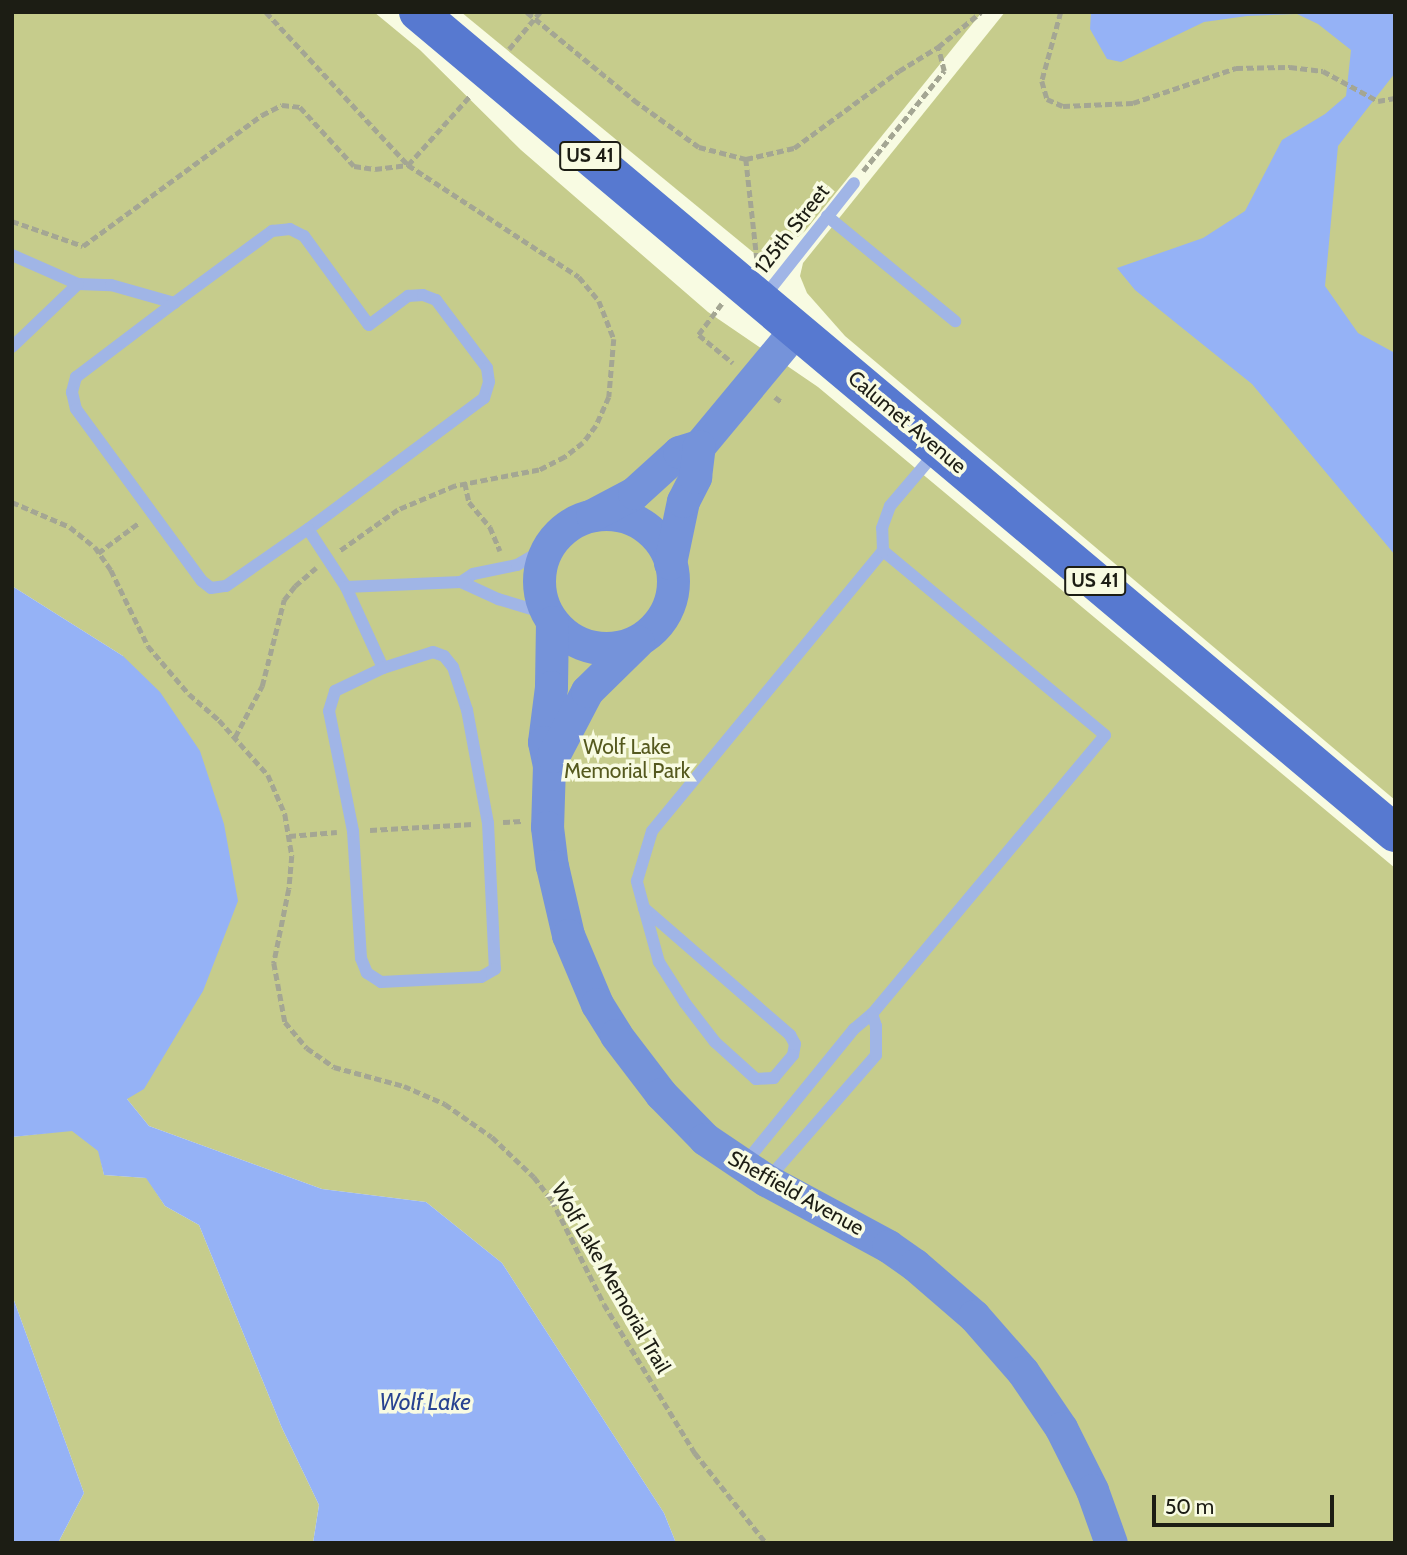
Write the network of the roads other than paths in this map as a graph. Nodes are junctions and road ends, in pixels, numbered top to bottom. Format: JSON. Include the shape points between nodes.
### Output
{"nodes":[{"id":1,"x":418,"y":12,"type":"edge"},
{"id":2,"x":853,"y":183,"type":"road end"},
{"id":3,"x":827,"y":216,"type":"junction"},
{"id":4,"x":12,"y":255,"type":"edge"},
{"id":5,"x":78,"y":284,"type":"junction"},
{"id":6,"x":761,"y":300,"type":"junction"},
{"id":7,"x":174,"y":303,"type":"junction"},
{"id":8,"x":955,"y":321,"type":"dead end"},
{"id":9,"x":796,"y":329,"type":"junction"},
{"id":10,"x":12,"y":347,"type":"edge"},
{"id":11,"x":699,"y":446,"type":"junction"},
{"id":12,"x":938,"y":449,"type":"junction"},
{"id":13,"x":592,"y":515,"type":"junction"},
{"id":14,"x":308,"y":529,"type":"junction"},
{"id":15,"x":548,"y":547,"type":"junction"},
{"id":16,"x":883,"y":551,"type":"junction"},
{"id":17,"x":670,"y":562,"type":"junction"},
{"id":18,"x":461,"y":582,"type":"junction"},
{"id":19,"x":346,"y":587,"type":"junction"},
{"id":20,"x":550,"y":618,"type":"junction"},
{"id":21,"x":640,"y":639,"type":"junction"},
{"id":22,"x":383,"y":668,"type":"junction"},
{"id":23,"x":548,"y":765,"type":"junction"},
{"id":24,"x":1395,"y":833,"type":"edge"},
{"id":25,"x":644,"y":908,"type":"junction"},
{"id":26,"x":872,"y":1014,"type":"junction"},
{"id":27,"x":755,"y":1173,"type":"junction"},
{"id":28,"x":1111,"y":1543,"type":"edge"}],
"edges":[{"from":1,"to":6,"type":"main road","name":"Calumet Avenue","number":"US 41"},
{"from":2,"to":3,"type":"lane","name":"125th Street"},
{"from":3,"to":6,"type":"lane","name":"125th Street"},
{"from":3,"to":8,"type":"lane"},
{"from":4,"to":5,"type":"lane"},
{"from":5,"to":7,"type":"lane","via":[[110,285]]},
{"from":5,"to":10,"type":"lane"},
{"from":6,"to":9,"type":"main road","name":"Calumet Avenue","number":"US 41"},
{"from":7,"to":14,"type":"lane","via":[[76,377],[72,392],[76,409],[201,581],[211,588],[226,586]]},
{"from":7,"to":14,"type":"lane","via":[[272,231],[290,229],[304,236],[369,325],[408,296],[423,295],[436,300],[487,368],[484,398]]},
{"from":9,"to":11,"type":"main road"},
{"from":9,"to":12,"type":"main road","name":"Calumet Avenue","number":"US 41"},
{"from":11,"to":13,"type":"main road","via":[[680,452],[634,493]]},
{"from":11,"to":17,"type":"main road","via":[[695,477],[683,501]]},
{"from":12,"to":16,"type":"lane","via":[[890,506],[882,528]]},
{"from":12,"to":24,"type":"main road","name":"Calumet Avenue","number":"US 41"},
{"from":13,"to":15,"type":"main road","via":[[559,532]]},
{"from":13,"to":17,"type":"main road","via":[[612,514],[649,529]]},
{"from":14,"to":19,"type":"lane"},
{"from":15,"to":18,"type":"lane","via":[[506,569],[473,574]]},
{"from":15,"to":20,"type":"main road","via":[[538,585]]},
{"from":16,"to":25,"type":"lane","via":[[652,831],[638,881]]},
{"from":16,"to":26,"type":"lane","via":[[1105,735]]},
{"from":17,"to":21,"type":"main road","via":[[673,584],[668,606],[657,625]]},
{"from":18,"to":19,"type":"lane"},
{"from":18,"to":20,"type":"lane"},
{"from":19,"to":22,"type":"lane"},
{"from":20,"to":21,"type":"main road","via":[[566,636],[583,645],[602,649]]},
{"from":20,"to":23,"type":"main road","name":"Sheffield Avenue","via":[[551,687],[544,743]]},
{"from":21,"to":23,"type":"main road","name":"Sheffield Avenue","via":[[587,691]]},
{"from":22,"to":22,"type":"lane","via":[[335,691],[329,711],[353,831],[360,958],[367,973],[381,982],[481,977],[495,969],[488,823],[467,710],[453,667],[444,656],[433,652]]},
{"from":23,"to":27,"type":"main road","name":"Sheffield Avenue","via":[[552,866],[568,935],[597,1004],[661,1094],[705,1139]]},
{"from":25,"to":25,"type":"lane","via":[[659,962],[715,1042],[755,1079],[774,1078],[793,1055],[795,1044],[790,1035]]},
{"from":26,"to":27,"type":"lane","via":[[854,1029]]},
{"from":26,"to":27,"type":"lane","via":[[876,1055]]},
{"from":27,"to":28,"type":"main road","name":"Sheffield Avenue","via":[[888,1246],[974,1316],[1023,1372],[1061,1429],[1093,1490]]}]}
